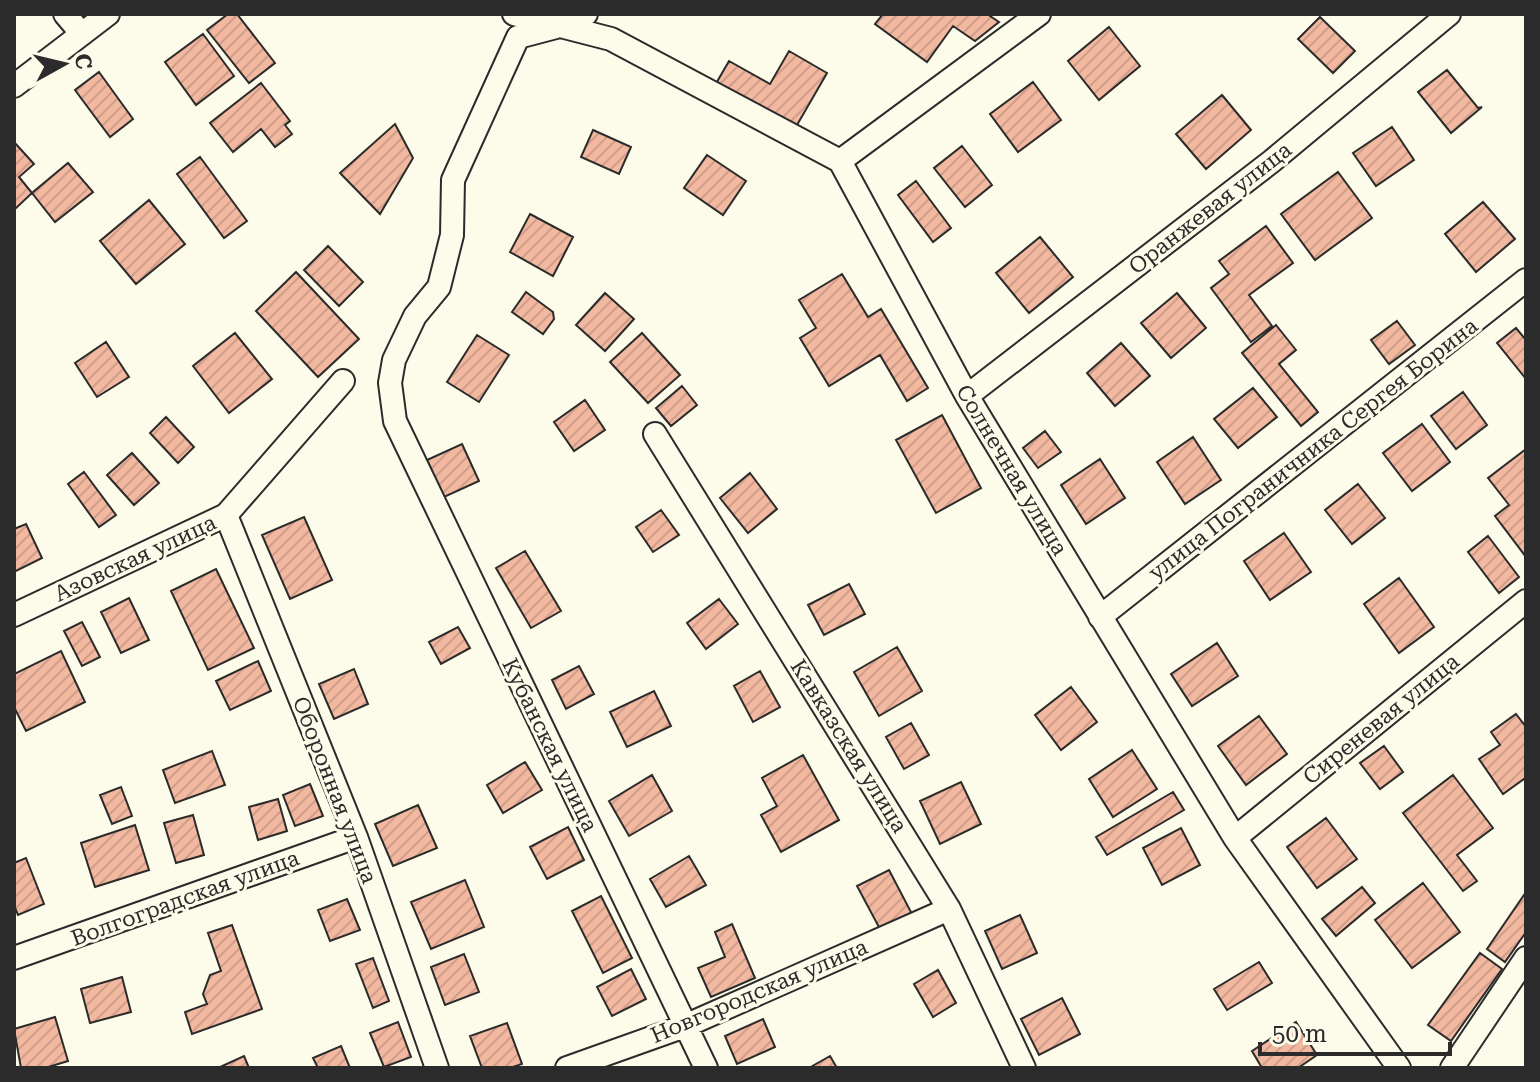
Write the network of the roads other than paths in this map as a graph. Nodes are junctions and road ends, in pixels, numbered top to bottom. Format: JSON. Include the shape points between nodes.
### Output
{"nodes":[{"id":1,"x":65,"y":14,"type":"edge"},
{"id":2,"x":108,"y":14,"type":"edge"},
{"id":3,"x":514,"y":14,"type":"edge"},
{"id":4,"x":586,"y":14,"type":"edge"},
{"id":5,"x":1038,"y":14,"type":"edge"},
{"id":6,"x":1449,"y":14,"type":"edge"},
{"id":7,"x":556,"y":27,"type":"junction"},
{"id":8,"x":82,"y":34,"type":"junction"},
{"id":9,"x":14,"y":86,"type":"edge"},
{"id":10,"x":840,"y":161,"type":"junction"},
{"id":11,"x":1526,"y":280,"type":"edge"},
{"id":12,"x":343,"y":381,"type":"dead end"},
{"id":13,"x":967,"y":396,"type":"junction"},
{"id":14,"x":655,"y":434,"type":"dead end"},
{"id":15,"x":226,"y":515,"type":"junction"},
{"id":16,"x":1526,"y":601,"type":"edge"},
{"id":17,"x":14,"y":615,"type":"edge"},
{"id":18,"x":1100,"y":617,"type":"junction"},
{"id":19,"x":356,"y":837,"type":"junction"},
{"id":20,"x":1235,"y":838,"type":"junction"},
{"id":21,"x":949,"y":909,"type":"junction"},
{"id":22,"x":14,"y":958,"type":"edge"},
{"id":23,"x":1526,"y":958,"type":"edge"},
{"id":24,"x":685,"y":1026,"type":"junction"},
{"id":25,"x":437,"y":1068,"type":"edge"},
{"id":26,"x":567,"y":1068,"type":"edge"},
{"id":27,"x":706,"y":1068,"type":"edge"},
{"id":28,"x":1024,"y":1068,"type":"edge"},
{"id":29,"x":1399,"y":1068,"type":"edge"},
{"id":30,"x":1452,"y":1068,"type":"edge"}],
"edges":[{"from":1,"to":8,"type":"street"},
{"from":2,"to":8,"type":"street"},
{"from":3,"to":7,"type":"street"},
{"from":4,"to":7,"type":"street"},
{"from":5,"to":10,"type":"street"},
{"from":6,"to":13,"type":"street","name":"Оранжевая улица","via":[[1272,161]]},
{"from":7,"to":10,"type":"street","via":[[611,39]]},
{"from":7,"to":24,"type":"street","name":"Кубанская улица","via":[[518,37],[453,180],[452,235],[439,287],[415,316],[394,360],[390,383],[395,421]]},
{"from":8,"to":9,"type":"street"},
{"from":10,"to":13,"type":"street","name":"Солнечная улица"},
{"from":11,"to":18,"type":"street","name":"улица Пограничника Сергея Борина"},
{"from":12,"to":15,"type":"street","name":"Азовская улица"},
{"from":13,"to":18,"type":"street","name":"Солнечная улица"},
{"from":14,"to":21,"type":"street","name":"Кавказская улица"},
{"from":15,"to":17,"type":"street","name":"Азовская улица"},
{"from":15,"to":19,"type":"street","name":"Оборонная улица"},
{"from":16,"to":20,"type":"street","name":"Сиреневая улица"},
{"from":18,"to":20,"type":"street","name":"Солнечная улица"},
{"from":19,"to":22,"type":"street","name":"Волгоградская улица"},
{"from":19,"to":25,"type":"street","name":"Оборонная улица"},
{"from":20,"to":29,"type":"street","name":"Солнечная улица"},
{"from":21,"to":24,"type":"street","name":"Новгородская улица"},
{"from":21,"to":28,"type":"street","name":"Кавказская улица"},
{"from":23,"to":30,"type":"street"},
{"from":24,"to":26,"type":"street","name":"Новгородская улица"},
{"from":24,"to":27,"type":"street","name":"Кубанская улица"}]}
